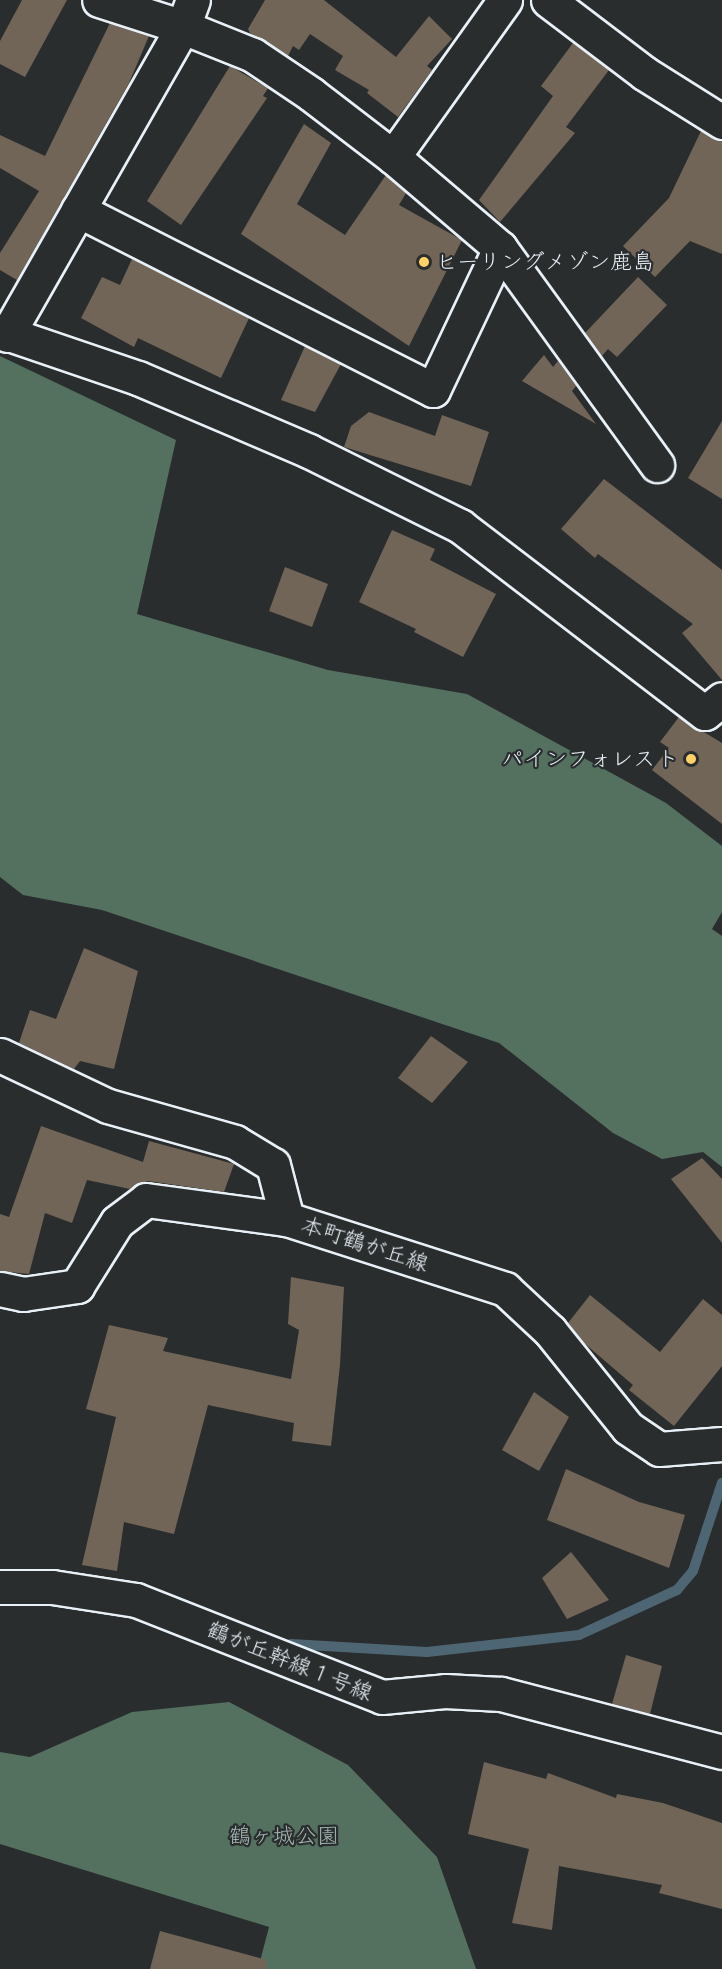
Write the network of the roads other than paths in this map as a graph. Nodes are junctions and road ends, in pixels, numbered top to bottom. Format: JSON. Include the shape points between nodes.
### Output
{"nodes":[{"id":1,"x":99,"y":0,"type":"edge"},
{"id":2,"x":505,"y":0,"type":"edge"},
{"id":3,"x":548,"y":0,"type":"edge"},
{"id":4,"x":188,"y":13,"type":"edge"},
{"id":5,"x":722,"y":122,"type":"edge"},
{"id":6,"x":393,"y":158,"type":"junction"},
{"id":7,"x":78,"y":210,"type":"junction"},
{"id":8,"x":500,"y":248,"type":"junction"},
{"id":9,"x":3,"y":333,"type":"edge"},
{"id":10,"x":657,"y":465,"type":"dead end"},
{"id":11,"x":722,"y":699,"type":"edge"},
{"id":12,"x":0,"y":1055,"type":"edge"},
{"id":13,"x":286,"y":1219,"type":"junction"},
{"id":14,"x":0,"y":1289,"type":"edge"},
{"id":15,"x":722,"y":1444,"type":"edge"},
{"id":16,"x":0,"y":1587,"type":"edge"},
{"id":17,"x":722,"y":1752,"type":"edge"}],
"edges":[{"from":1,"to":4,"type":"street"},
{"from":2,"to":6,"type":"street"},
{"from":3,"to":5,"type":"street","via":[[644,73]]},
{"from":4,"to":6,"type":"street","via":[[311,94]]},
{"from":4,"to":7,"type":"street"},
{"from":6,"to":8,"type":"street"},
{"from":7,"to":8,"type":"street","via":[[433,390]]},
{"from":7,"to":9,"type":"street"},
{"from":8,"to":10,"type":"street"},
{"from":9,"to":11,"type":"street","via":[[138,378],[309,451],[460,526],[705,713]]},
{"from":12,"to":13,"type":"street","name":"本町鶴が丘線","via":[[108,1106],[235,1142],[273,1165]]},
{"from":13,"to":14,"type":"street","via":[[146,1200],[117,1222],[77,1286],[24,1294]]},
{"from":13,"to":15,"type":"street","name":"本町鶴が丘線","via":[[505,1288],[550,1331],[628,1428],[659,1449]]},
{"from":16,"to":17,"type":"street","name":"鶴が丘幹線１号線","via":[[52,1587],[136,1600],[382,1697],[445,1691],[501,1694]]}]}
